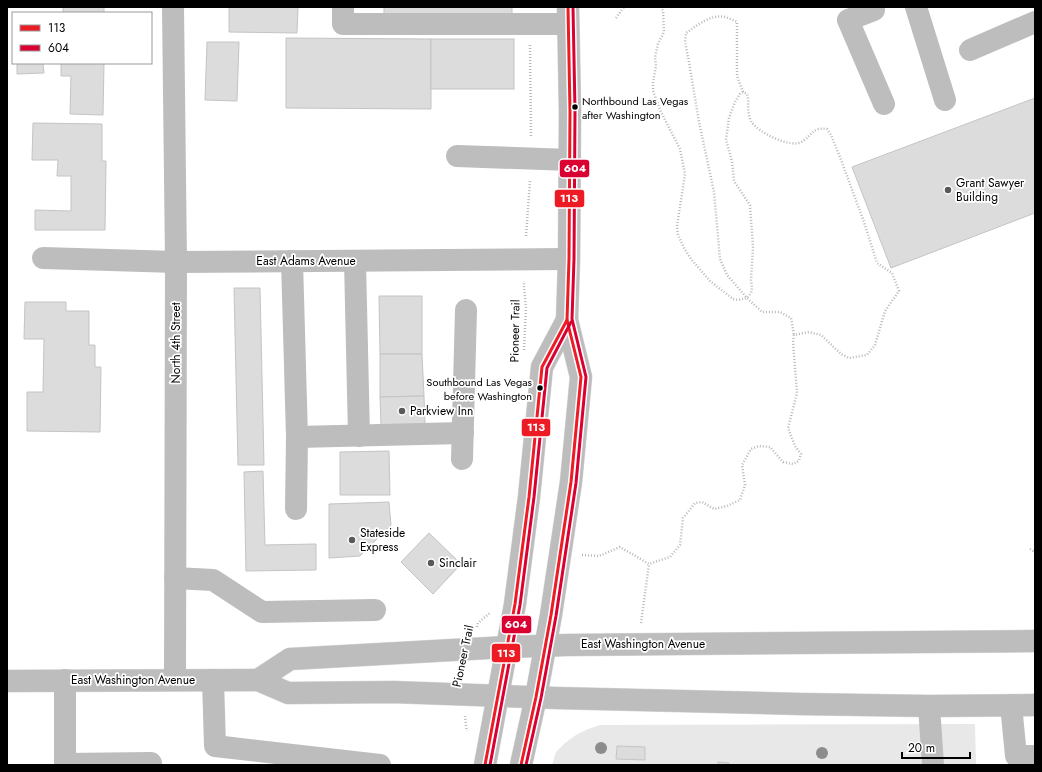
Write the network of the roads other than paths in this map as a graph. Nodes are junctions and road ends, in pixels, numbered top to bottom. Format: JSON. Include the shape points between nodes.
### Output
{"nodes":[{"id":1,"x":173,"y":7,"type":"edge"},
{"id":2,"x":343,"y":7,"type":"edge"},
{"id":3,"x":873,"y":7,"type":"edge"},
{"id":4,"x":916,"y":7,"type":"edge"},
{"id":5,"x":568,"y":15,"type":"edge"},
{"id":6,"x":1035,"y":22,"type":"edge"},
{"id":7,"x":970,"y":50,"type":"dead end"},
{"id":8,"x":945,"y":100,"type":"dead end"},
{"id":9,"x":884,"y":104,"type":"dead end"},
{"id":10,"x":457,"y":156,"type":"dead end"},
{"id":11,"x":570,"y":160,"type":"junction"},
{"id":12,"x":43,"y":258,"type":"dead end"},
{"id":13,"x":569,"y":259,"type":"junction"},
{"id":14,"x":355,"y":260,"type":"junction"},
{"id":15,"x":292,"y":261,"type":"junction"},
{"id":16,"x":176,"y":262,"type":"junction"},
{"id":17,"x":466,"y":310,"type":"dead end"},
{"id":18,"x":567,"y":320,"type":"junction"},
{"id":19,"x":463,"y":433,"type":"junction"},
{"id":20,"x":359,"y":436,"type":"junction"},
{"id":21,"x":296,"y":437,"type":"junction"},
{"id":22,"x":462,"y":459,"type":"dead end"},
{"id":23,"x":296,"y":509,"type":"dead end"},
{"id":24,"x":175,"y":578,"type":"junction"},
{"id":25,"x":376,"y":610,"type":"dead end"},
{"id":26,"x":1035,"y":641,"type":"edge"},
{"id":27,"x":546,"y":645,"type":"junction"},
{"id":28,"x":507,"y":647,"type":"junction"},
{"id":29,"x":65,"y":680,"type":"junction"},
{"id":30,"x":175,"y":680,"type":"junction"},
{"id":31,"x":213,"y":680,"type":"junction"},
{"id":32,"x":258,"y":680,"type":"junction"},
{"id":33,"x":7,"y":681,"type":"edge"},
{"id":34,"x":498,"y":696,"type":"junction"},
{"id":35,"x":536,"y":697,"type":"junction"},
{"id":36,"x":1011,"y":705,"type":"junction"},
{"id":37,"x":1035,"y":705,"type":"edge"},
{"id":38,"x":929,"y":706,"type":"junction"},
{"id":39,"x":214,"y":756,"type":"edge"},
{"id":40,"x":1023,"y":759,"type":"edge"},
{"id":41,"x":294,"y":760,"type":"edge"},
{"id":42,"x":65,"y":764,"type":"edge"},
{"id":43,"x":150,"y":765,"type":"edge"},
{"id":44,"x":380,"y":765,"type":"edge"},
{"id":45,"x":484,"y":765,"type":"edge"},
{"id":46,"x":521,"y":765,"type":"edge"},
{"id":47,"x":932,"y":765,"type":"edge"}],
"edges":[{"from":1,"to":16,"type":"main road","name":"North 4th Street"},
{"from":2,"to":5,"type":"main road","via":[[344,24],[530,24]]},
{"from":3,"to":9,"type":"main road","via":[[874,10],[848,20]]},
{"from":4,"to":8,"type":"main road"},
{"from":5,"to":11,"type":"main road"},
{"from":6,"to":7,"type":"main road"},
{"from":10,"to":11,"type":"main road"},
{"from":11,"to":13,"type":"main road"},
{"from":12,"to":16,"type":"main road","name":"East Adams Avenue"},
{"from":13,"to":14,"type":"main road","name":"East Adams Avenue"},
{"from":13,"to":18,"type":"main road"},
{"from":14,"to":15,"type":"main road","name":"East Adams Avenue"},
{"from":14,"to":20,"type":"main road"},
{"from":15,"to":16,"type":"main road","name":"East Adams Avenue"},
{"from":15,"to":21,"type":"main road"},
{"from":16,"to":24,"type":"main road","name":"North 4th Street"},
{"from":17,"to":19,"type":"main road"},
{"from":18,"to":27,"type":"main road","via":[[581,378],[571,482]]},
{"from":18,"to":28,"type":"main road","via":[[542,366],[529,497]]},
{"from":19,"to":20,"type":"main road"},
{"from":19,"to":22,"type":"main road"},
{"from":20,"to":21,"type":"main road"},
{"from":21,"to":23,"type":"main road"},
{"from":24,"to":25,"type":"main road","via":[[213,580],[262,612]]},
{"from":24,"to":30,"type":"main road","name":"North 4th Street"},
{"from":26,"to":27,"type":"main road","name":"East Washington Avenue"},
{"from":27,"to":28,"type":"main road","name":"East Washington Avenue"},
{"from":27,"to":35,"type":"main road"},
{"from":28,"to":32,"type":"main road","name":"East Washington Avenue","via":[[290,659]]},
{"from":28,"to":34,"type":"main road"},
{"from":29,"to":30,"type":"main road","name":"East Washington Avenue"},
{"from":29,"to":33,"type":"main road","name":"East Washington Avenue"},
{"from":29,"to":42,"type":"main road"},
{"from":30,"to":31,"type":"main road","name":"East Washington Avenue"},
{"from":31,"to":32,"type":"main road","name":"East Washington Avenue"},
{"from":31,"to":39,"type":"main road"},
{"from":32,"to":34,"type":"main road","name":"East Washington Avenue","via":[[288,693],[393,692]]},
{"from":34,"to":35,"type":"main road","name":"East Washington Avenue"},
{"from":34,"to":45,"type":"main road"},
{"from":35,"to":38,"type":"main road","name":"East Washington Avenue"},
{"from":35,"to":46,"type":"main road"},
{"from":36,"to":37,"type":"main road","name":"East Washington Avenue"},
{"from":36,"to":38,"type":"main road","name":"East Washington Avenue"},
{"from":36,"to":40,"type":"main road"},
{"from":38,"to":47,"type":"main road"},
{"from":39,"to":41,"type":"main road"},
{"from":41,"to":44,"type":"main road"},
{"from":42,"to":43,"type":"main road"}]}
